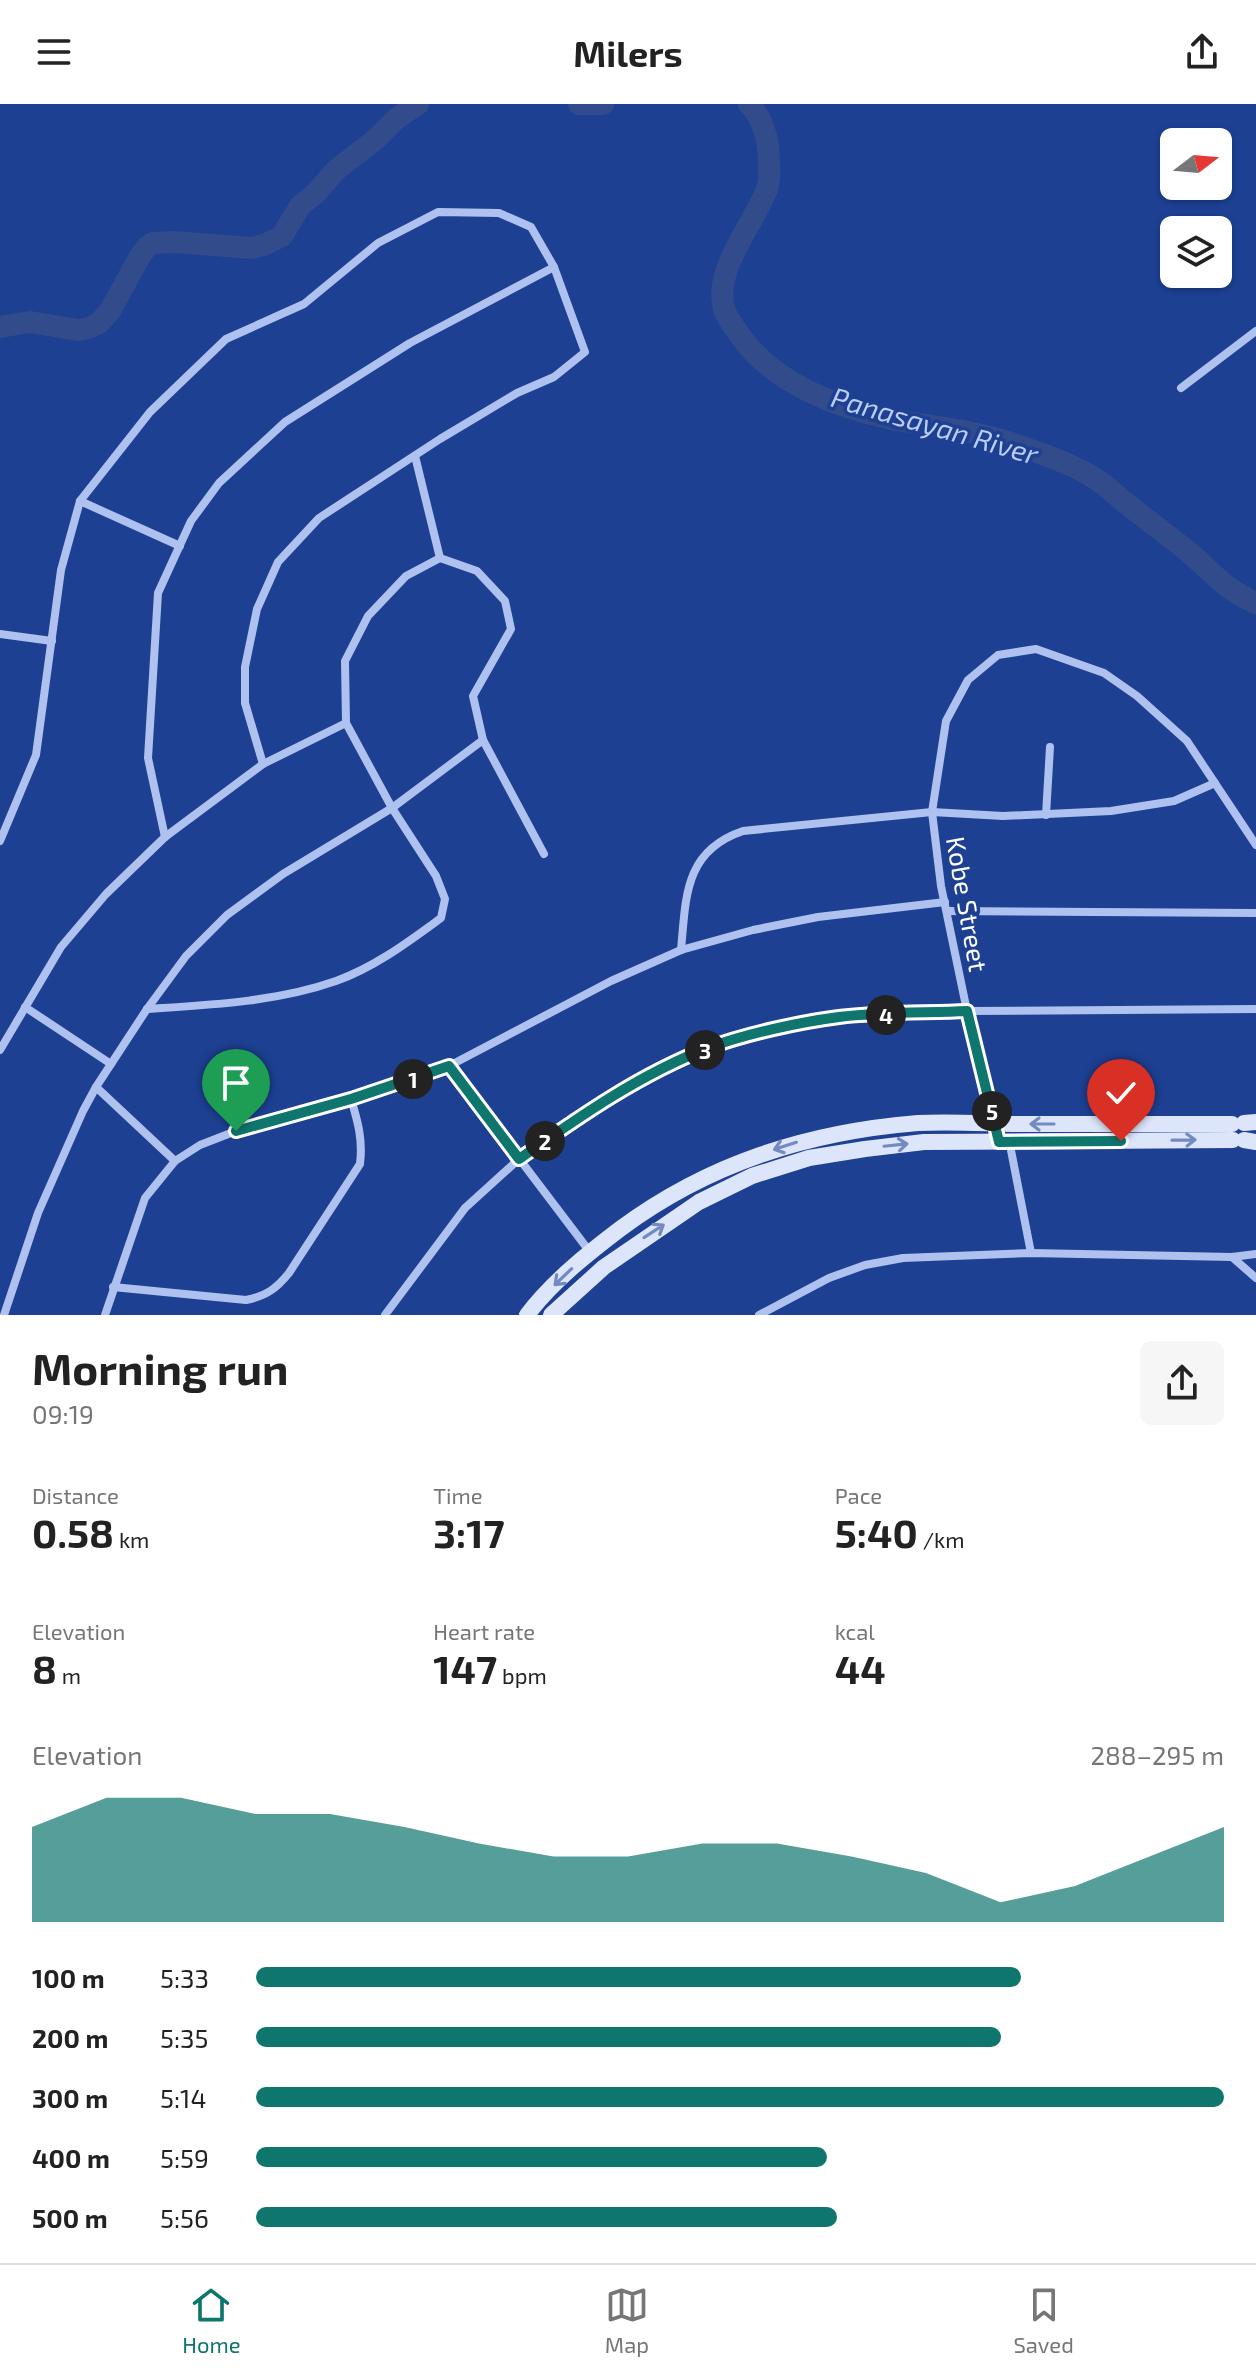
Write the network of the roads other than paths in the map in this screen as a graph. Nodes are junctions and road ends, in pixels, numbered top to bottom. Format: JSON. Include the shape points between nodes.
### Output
{"nodes":[{"id":1,"x":554,"y":267,"type":"junction"},
{"id":2,"x":1256,"y":331,"type":"edge"},
{"id":3,"x":1181,"y":388,"type":"dead end"},
{"id":4,"x":415,"y":456,"type":"junction"},
{"id":5,"x":80,"y":501,"type":"junction"},
{"id":6,"x":180,"y":546,"type":"junction"},
{"id":7,"x":440,"y":558,"type":"junction"},
{"id":8,"x":0,"y":634,"type":"edge"},
{"id":9,"x":52,"y":641,"type":"junction"},
{"id":10,"x":346,"y":723,"type":"junction"},
{"id":11,"x":483,"y":740,"type":"junction"},
{"id":12,"x":1050,"y":747,"type":"dead end"},
{"id":13,"x":263,"y":764,"type":"junction"},
{"id":14,"x":1215,"y":783,"type":"junction"},
{"id":15,"x":392,"y":808,"type":"junction"},
{"id":16,"x":932,"y":812,"type":"junction"},
{"id":17,"x":1046,"y":815,"type":"junction"},
{"id":18,"x":165,"y":837,"type":"junction"},
{"id":19,"x":0,"y":841,"type":"edge"},
{"id":20,"x":1256,"y":845,"type":"edge"},
{"id":21,"x":544,"y":854,"type":"dead end"},
{"id":22,"x":946,"y":907,"type":"junction"},
{"id":23,"x":1256,"y":913,"type":"edge"},
{"id":24,"x":681,"y":950,"type":"junction"},
{"id":25,"x":25,"y":1007,"type":"junction"},
{"id":26,"x":147,"y":1009,"type":"junction"},
{"id":27,"x":1256,"y":1009,"type":"edge"},
{"id":28,"x":967,"y":1011,"type":"junction"},
{"id":29,"x":0,"y":1050,"type":"edge"},
{"id":30,"x":111,"y":1064,"type":"junction"},
{"id":31,"x":449,"y":1066,"type":"junction"},
{"id":32,"x":96,"y":1087,"type":"junction"},
{"id":33,"x":351,"y":1099,"type":"junction"},
{"id":34,"x":1001,"y":1124,"type":"junction"},
{"id":35,"x":1244,"y":1132,"type":"edge"},
{"id":36,"x":1004,"y":1142,"type":"junction"},
{"id":37,"x":519,"y":1159,"type":"junction"},
{"id":38,"x":175,"y":1161,"type":"junction"},
{"id":39,"x":590,"y":1252,"type":"junction"},
{"id":40,"x":1031,"y":1253,"type":"junction"},
{"id":41,"x":1256,"y":1254,"type":"edge"},
{"id":42,"x":1232,"y":1257,"type":"junction"},
{"id":43,"x":1256,"y":1278,"type":"edge"},
{"id":44,"x":113,"y":1287,"type":"junction"},
{"id":45,"x":4,"y":1315,"type":"edge"},
{"id":46,"x":105,"y":1315,"type":"edge"},
{"id":47,"x":385,"y":1315,"type":"edge"},
{"id":48,"x":527,"y":1315,"type":"edge"},
{"id":49,"x":551,"y":1315,"type":"edge"},
{"id":50,"x":759,"y":1315,"type":"edge"}],
"edges":[{"from":1,"to":4,"type":"street","via":[[585,352],[554,377],[517,393]]},
{"from":1,"to":5,"type":"street","via":[[531,227],[499,213],[438,212],[378,243],[304,304],[226,339],[150,412]]},
{"from":1,"to":6,"type":"street","via":[[410,343],[285,422],[219,483]]},
{"from":2,"to":3,"type":"street"},
{"from":4,"to":7,"type":"street"},
{"from":4,"to":13,"type":"street","via":[[319,518],[278,562],[257,609],[245,667],[245,703]]},
{"from":5,"to":6,"type":"street"},
{"from":5,"to":9,"type":"street","via":[[61,570]]},
{"from":6,"to":18,"type":"street","via":[[158,593],[148,758]]},
{"from":7,"to":10,"type":"street","via":[[406,576],[368,616],[345,661]]},
{"from":7,"to":11,"type":"street","via":[[477,571],[505,601],[511,629],[473,696]]},
{"from":8,"to":9,"type":"street"},
{"from":9,"to":19,"type":"street","via":[[36,755]]},
{"from":10,"to":13,"type":"street"},
{"from":10,"to":15,"type":"street"},
{"from":11,"to":15,"type":"street"},
{"from":11,"to":21,"type":"street"},
{"from":12,"to":17,"type":"street"},
{"from":13,"to":18,"type":"street"},
{"from":14,"to":16,"type":"street","name":"Kobe Street","via":[[1187,741],[1137,696],[1104,673],[1036,649],[998,655],[968,680],[946,721]]},
{"from":14,"to":17,"type":"street","via":[[1174,801]]},
{"from":14,"to":20,"type":"street","name":"Kobe Street"},
{"from":15,"to":26,"type":"street","via":[[227,915],[186,956]]},
{"from":15,"to":26,"type":"street","via":[[436,876],[445,899],[441,918],[389,956],[336,981],[263,998]]},
{"from":16,"to":17,"type":"street"},
{"from":16,"to":22,"type":"street","name":"Kobe Street"},
{"from":16,"to":24,"type":"street","via":[[764,828],[725,837],[698,862],[686,896]]},
{"from":18,"to":25,"type":"street","via":[[61,947]]},
{"from":22,"to":23,"type":"street"},
{"from":22,"to":24,"type":"street","via":[[818,917]]},
{"from":22,"to":28,"type":"street","name":"Kobe Street"},
{"from":24,"to":31,"type":"street"},
{"from":25,"to":29,"type":"street"},
{"from":25,"to":30,"type":"street"},
{"from":26,"to":30,"type":"street"},
{"from":27,"to":28,"type":"street"},
{"from":28,"to":34,"type":"street","name":"Kobe Street"},
{"from":28,"to":37,"type":"street","via":[[839,1017],[710,1048],[597,1105]]},
{"from":30,"to":32,"type":"street"},
{"from":31,"to":33,"type":"street"},
{"from":31,"to":37,"type":"street"},
{"from":32,"to":38,"type":"street"},
{"from":32,"to":45,"type":"street","via":[[38,1213]]},
{"from":33,"to":38,"type":"street","via":[[236,1131]]},
{"from":33,"to":44,"type":"street","via":[[360,1129],[360,1164],[277,1287],[246,1300]]},
{"from":35,"to":34,"type":"street","one_way":true},
{"from":34,"to":36,"type":"street","name":"Kobe Street"},
{"from":34,"to":39,"type":"street","one_way":true,"via":[[921,1123],[803,1140],[690,1184]]},
{"from":36,"to":35,"type":"street","one_way":true},
{"from":36,"to":40,"type":"street","name":"Kobe Street"},
{"from":49,"to":36,"type":"street","one_way":true,"via":[[646,1236],[752,1176],[809,1158],[865,1149],[924,1142]]},
{"from":37,"to":39,"type":"street"},
{"from":37,"to":47,"type":"street","via":[[465,1208]]},
{"from":38,"to":44,"type":"street","via":[[145,1198]]},
{"from":39,"to":48,"type":"street","one_way":true},
{"from":40,"to":42,"type":"street"},
{"from":40,"to":50,"type":"street","via":[[903,1258],[865,1265]]},
{"from":41,"to":42,"type":"street"},
{"from":42,"to":43,"type":"street"},
{"from":44,"to":46,"type":"street"}]}
